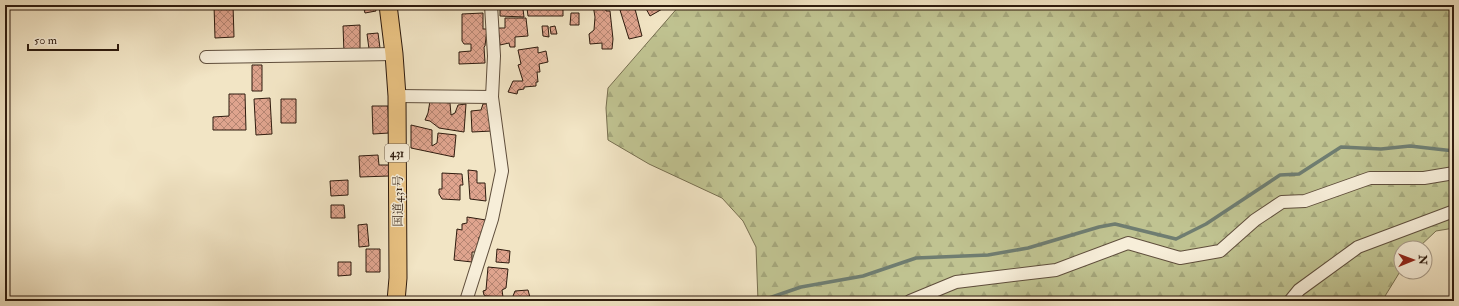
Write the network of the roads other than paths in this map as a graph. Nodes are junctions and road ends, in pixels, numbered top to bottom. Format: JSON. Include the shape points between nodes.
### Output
{"nodes":[{"id":1,"x":388,"y":5,"type":"edge"},
{"id":2,"x":491,"y":5,"type":"edge"},
{"id":3,"x":394,"y":54,"type":"junction"},
{"id":4,"x":206,"y":57,"type":"dead end"},
{"id":5,"x":396,"y":96,"type":"junction"},
{"id":6,"x":492,"y":97,"type":"junction"},
{"id":7,"x":1454,"y":173,"type":"edge"},
{"id":8,"x":1454,"y":211,"type":"edge"},
{"id":9,"x":396,"y":301,"type":"edge"},
{"id":10,"x":466,"y":301,"type":"edge"},
{"id":11,"x":910,"y":301,"type":"edge"},
{"id":12,"x":1290,"y":301,"type":"edge"}],
"edges":[{"from":1,"to":3,"type":"highway","name":"国道431号","number":"431"},
{"from":2,"to":6,"type":"street","via":[[494,56]]},
{"from":3,"to":4,"type":"street"},
{"from":3,"to":5,"type":"highway","name":"国道431号","number":"431"},
{"from":5,"to":6,"type":"street"},
{"from":5,"to":9,"type":"highway","name":"国道431号","number":"431"},
{"from":6,"to":10,"type":"street","via":[[502,171],[492,219]]},
{"from":7,"to":11,"type":"street","via":[[1424,178],[1370,178],[1305,201],[1282,202],[1255,220],[1220,250],[1180,258],[1128,243],[1056,270],[956,282]]},
{"from":8,"to":12,"type":"street","via":[[1358,247],[1299,290]]}]}
